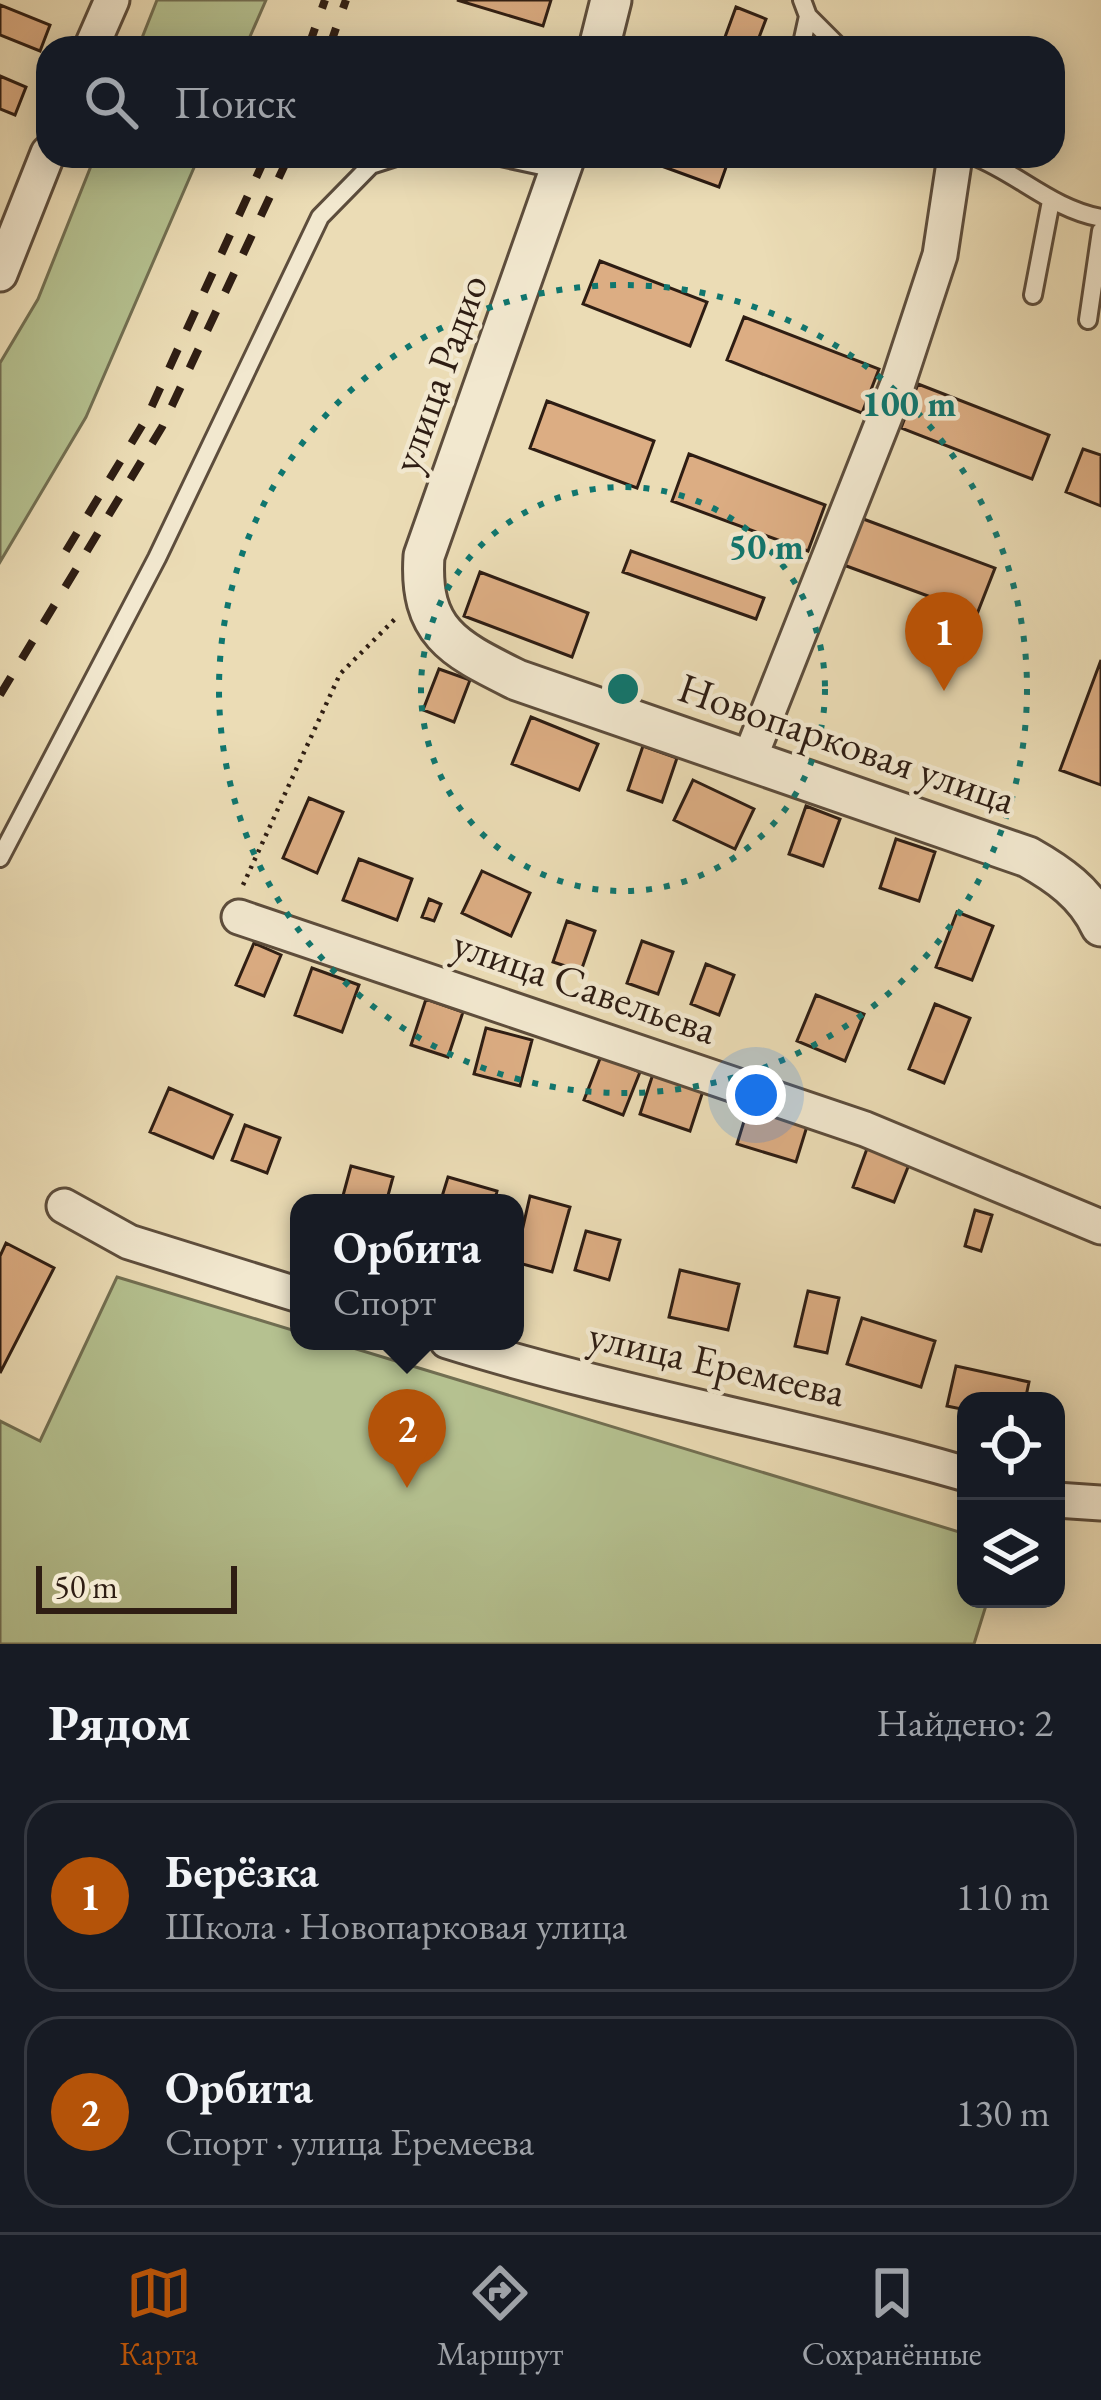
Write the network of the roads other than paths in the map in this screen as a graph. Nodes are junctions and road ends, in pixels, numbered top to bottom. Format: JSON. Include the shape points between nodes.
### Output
{"nodes":[{"id":1,"x":112,"y":0,"type":"edge"},
{"id":2,"x":611,"y":0,"type":"edge"},
{"id":3,"x":805,"y":8,"type":"edge"},
{"id":4,"x":96,"y":36,"type":"edge"},
{"id":5,"x":602,"y":36,"type":"edge"},
{"id":6,"x":830,"y":36,"type":"edge"},
{"id":7,"x":42,"y":168,"type":"edge"},
{"id":8,"x":368,"y":168,"type":"edge"},
{"id":9,"x":561,"y":168,"type":"edge"},
{"id":10,"x":953,"y":168,"type":"edge"},
{"id":11,"x":1003,"y":168,"type":"edge"},
{"id":12,"x":1051,"y":201,"type":"junction"},
{"id":13,"x":1101,"y":218,"type":"edge"},
{"id":14,"x":1101,"y":231,"type":"edge"},
{"id":15,"x":0,"y":274,"type":"edge"},
{"id":16,"x":1033,"y":295,"type":"dead end"},
{"id":17,"x":1088,"y":320,"type":"dead end"},
{"id":18,"x":428,"y":608,"type":"joint"},
{"id":19,"x":748,"y":760,"type":"junction"},
{"id":20,"x":0,"y":858,"type":"edge"},
{"id":21,"x":241,"y":901,"type":"road end"},
{"id":22,"x":1097,"y":917,"type":"edge"},
{"id":23,"x":64,"y":1206,"type":"dead end"},
{"id":24,"x":1101,"y":1227,"type":"edge"},
{"id":25,"x":290,"y":1292,"type":"edge"},
{"id":26,"x":476,"y":1350,"type":"edge"},
{"id":27,"x":957,"y":1471,"type":"edge"},
{"id":28,"x":1065,"y":1501,"type":"edge"},
{"id":29,"x":1101,"y":1503,"type":"edge"}],
"edges":[{"from":1,"to":4,"type":"street"},
{"from":2,"to":5,"type":"street"},
{"from":3,"to":6,"type":"lane"},
{"from":7,"to":15,"type":"street"},
{"from":8,"to":20,"type":"lane","via":[[320,217],[157,558]]},
{"from":9,"to":18,"type":"street","name":"улица Радио","via":[[424,556]]},
{"from":10,"to":19,"type":"street","via":[[940,256],[897,386]]},
{"from":11,"to":12,"type":"lane"},
{"from":12,"to":13,"type":"lane"},
{"from":12,"to":16,"type":"lane"},
{"from":14,"to":17,"type":"lane"},
{"from":18,"to":19,"type":"street","name":"Новопарковая улица","via":[[458,650],[517,680]]},
{"from":19,"to":22,"type":"street","name":"Новопарковая улица","via":[[1028,856],[1058,874]]},
{"from":21,"to":24,"type":"street","name":"улица Савельева","via":[[865,1129]]},
{"from":23,"to":25,"type":"street","via":[[129,1242]]},
{"from":26,"to":27,"type":"street","name":"улица Еремеева"},
{"from":28,"to":29,"type":"street"}]}
